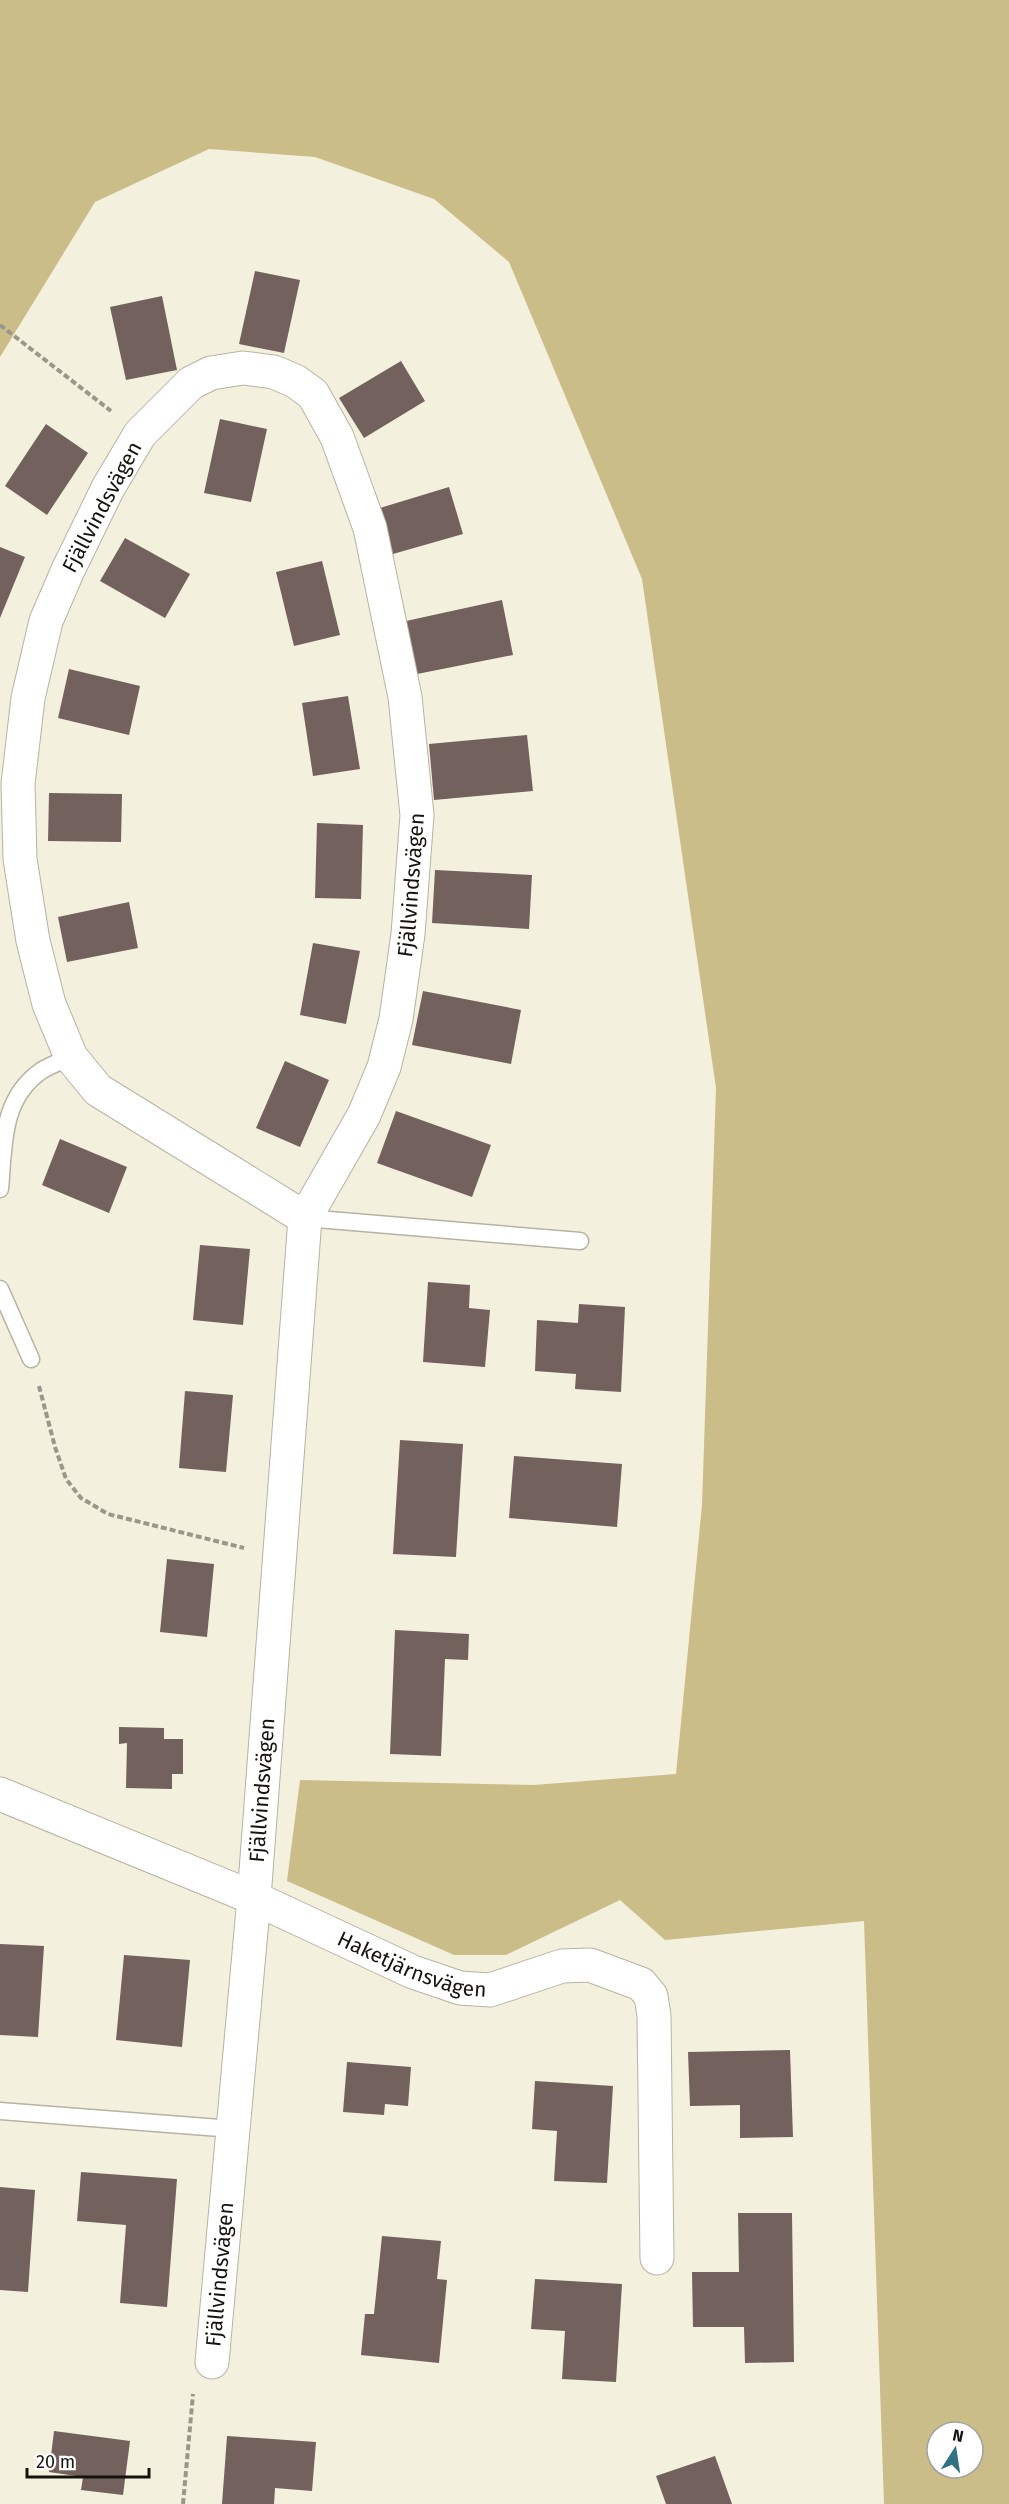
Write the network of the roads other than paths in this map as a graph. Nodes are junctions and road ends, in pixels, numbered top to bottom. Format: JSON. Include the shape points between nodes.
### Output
{"nodes":[{"id":1,"x":71,"y":1057,"type":"junction"},
{"id":2,"x":0,"y":1189,"type":"edge"},
{"id":3,"x":305,"y":1218,"type":"junction"},
{"id":4,"x":580,"y":1241,"type":"dead end"},
{"id":5,"x":0,"y":1289,"type":"edge"},
{"id":6,"x":31,"y":1359,"type":"road end"},
{"id":7,"x":0,"y":1794,"type":"edge"},
{"id":8,"x":254,"y":1898,"type":"junction"},
{"id":9,"x":0,"y":2111,"type":"edge"},
{"id":10,"x":233,"y":2129,"type":"junction"},
{"id":11,"x":657,"y":2258,"type":"dead end"},
{"id":12,"x":212,"y":2362,"type":"road end"}],
"edges":[{"from":1,"to":2,"type":"lane","via":[[41,1071],[22,1089],[7,1116]]},
{"from":1,"to":3,"type":"street","name":"Fjällvindsvägen","via":[[98,1090]]},
{"from":1,"to":3,"type":"street","name":"Fjällvindsvägen","via":[[49,1004],[33,941],[20,859],[19,773],[28,698],[46,621],[108,488],[140,434],[190,383],[211,373],[243,368],[274,372],[313,394],[337,437],[373,539],[405,697],[417,815],[408,934],[396,1019],[384,1066],[364,1115]]},
{"from":3,"to":4,"type":"lane"},
{"from":3,"to":8,"type":"street","name":"Fjällvindsvägen"},
{"from":5,"to":6,"type":"lane"},
{"from":7,"to":8,"type":"street","name":"Haketjärnsvägen"},
{"from":8,"to":10,"type":"street","name":"Fjällvindsvägen"},
{"from":8,"to":11,"type":"street","name":"Haketjärnsvägen","via":[[413,1971],[460,1988],[490,1990],[562,1966],[590,1965],[640,1984],[651,1996],[654,2016]]},
{"from":9,"to":10,"type":"lane"},
{"from":10,"to":12,"type":"street","name":"Fjällvindsvägen"}]}
